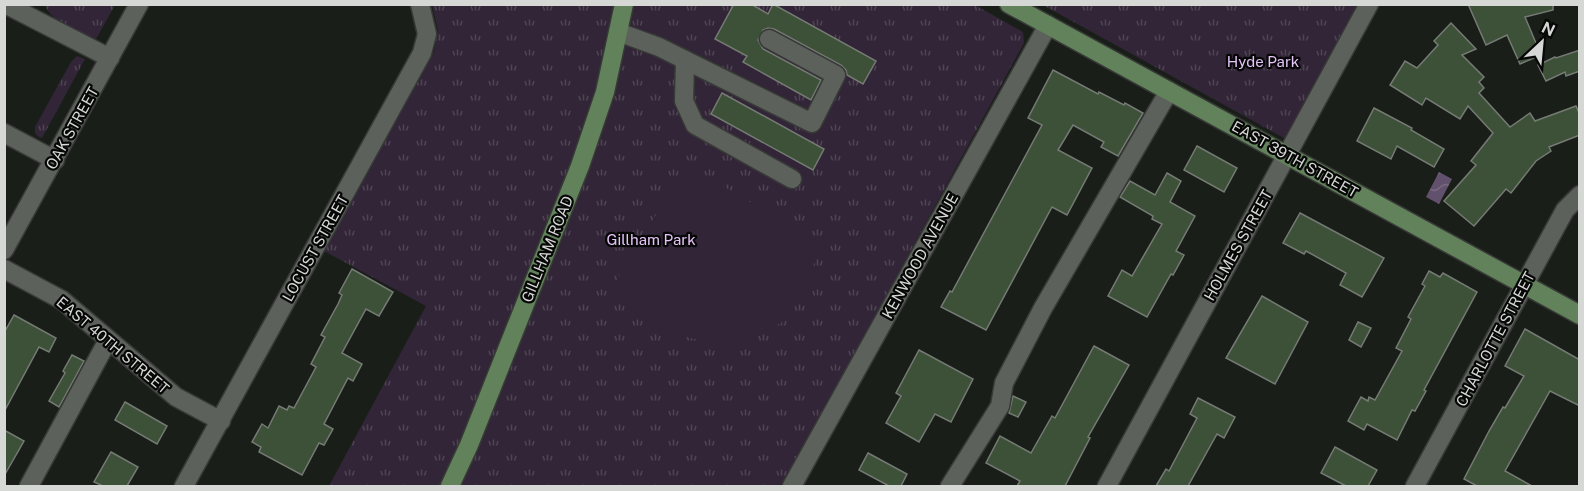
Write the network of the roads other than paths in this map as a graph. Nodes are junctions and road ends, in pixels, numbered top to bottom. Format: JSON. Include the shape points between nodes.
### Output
{"nodes":[{"id":1,"x":5,"y":4,"type":"edge"},
{"id":2,"x":140,"y":4,"type":"edge"},
{"id":3,"x":420,"y":4,"type":"edge"},
{"id":4,"x":1009,"y":4,"type":"edge"},
{"id":5,"x":1370,"y":4,"type":"edge"},
{"id":6,"x":624,"y":5,"type":"edge"},
{"id":7,"x":30,"y":10,"type":"edge"},
{"id":8,"x":1048,"y":25,"type":"junction"},
{"id":9,"x":618,"y":32,"type":"junction"},
{"id":10,"x":769,"y":39,"type":"dead end"},
{"id":11,"x":110,"y":58,"type":"junction"},
{"id":12,"x":685,"y":60,"type":"junction"},
{"id":13,"x":1169,"y":91,"type":"junction"},
{"id":14,"x":4,"y":133,"type":"edge"},
{"id":15,"x":1287,"y":155,"type":"junction"},
{"id":16,"x":55,"y":160,"type":"junction"},
{"id":17,"x":792,"y":179,"type":"dead end"},
{"id":18,"x":1580,"y":195,"type":"edge"},
{"id":19,"x":4,"y":250,"type":"edge"},
{"id":20,"x":4,"y":269,"type":"edge"},
{"id":21,"x":1524,"y":285,"type":"junction"},
{"id":22,"x":1580,"y":315,"type":"edge"},
{"id":23,"x":108,"y":340,"type":"junction"},
{"id":24,"x":221,"y":421,"type":"junction"},
{"id":25,"x":28,"y":486,"type":"edge"},
{"id":26,"x":184,"y":486,"type":"edge"},
{"id":27,"x":450,"y":486,"type":"edge"},
{"id":28,"x":792,"y":486,"type":"edge"},
{"id":29,"x":950,"y":486,"type":"edge"},
{"id":30,"x":1107,"y":486,"type":"edge"},
{"id":31,"x":1415,"y":486,"type":"edge"}],
"edges":[{"from":1,"to":7,"type":"street"},
{"from":2,"to":11,"type":"street","name":"OAK STREET"},
{"from":3,"to":24,"type":"street","name":"LOCUST STREET","via":[[427,34],[422,53]]},
{"from":4,"to":8,"type":"main road","name":"EAST 39TH STREET"},
{"from":5,"to":15,"type":"street","name":"HOLMES STREET"},
{"from":6,"to":9,"type":"main road","name":"GILLHAM ROAD"},
{"from":7,"to":11,"type":"street"},
{"from":8,"to":13,"type":"main road","name":"EAST 39TH STREET"},
{"from":8,"to":28,"type":"street","name":"KENWOOD AVENUE"},
{"from":9,"to":12,"type":"street"},
{"from":9,"to":27,"type":"main road","name":"GILLHAM ROAD","via":[[605,92],[580,166]]},
{"from":10,"to":12,"type":"street","via":[[836,75],[812,123]]},
{"from":11,"to":16,"type":"street","name":"OAK STREET"},
{"from":12,"to":17,"type":"street","via":[[684,101],[695,126]]},
{"from":13,"to":15,"type":"main road","name":"EAST 39TH STREET"},
{"from":13,"to":29,"type":"street","via":[[1043,308],[1004,383],[1000,406]]},
{"from":14,"to":16,"type":"street"},
{"from":15,"to":21,"type":"main road","name":"EAST 39TH STREET"},
{"from":15,"to":30,"type":"street","name":"HOLMES STREET"},
{"from":16,"to":19,"type":"street","name":"OAK STREET"},
{"from":18,"to":21,"type":"street","name":"CHARLOTTE STREET","via":[[1565,210]]},
{"from":20,"to":23,"type":"street","name":"EAST 40TH STREET","via":[[62,300]]},
{"from":21,"to":22,"type":"main road","name":"EAST 39TH STREET"},
{"from":21,"to":31,"type":"street","name":"CHARLOTTE STREET"},
{"from":23,"to":24,"type":"street","name":"EAST 40TH STREET","via":[[176,397]]},
{"from":23,"to":25,"type":"street"},
{"from":24,"to":26,"type":"street","name":"LOCUST STREET"}]}
